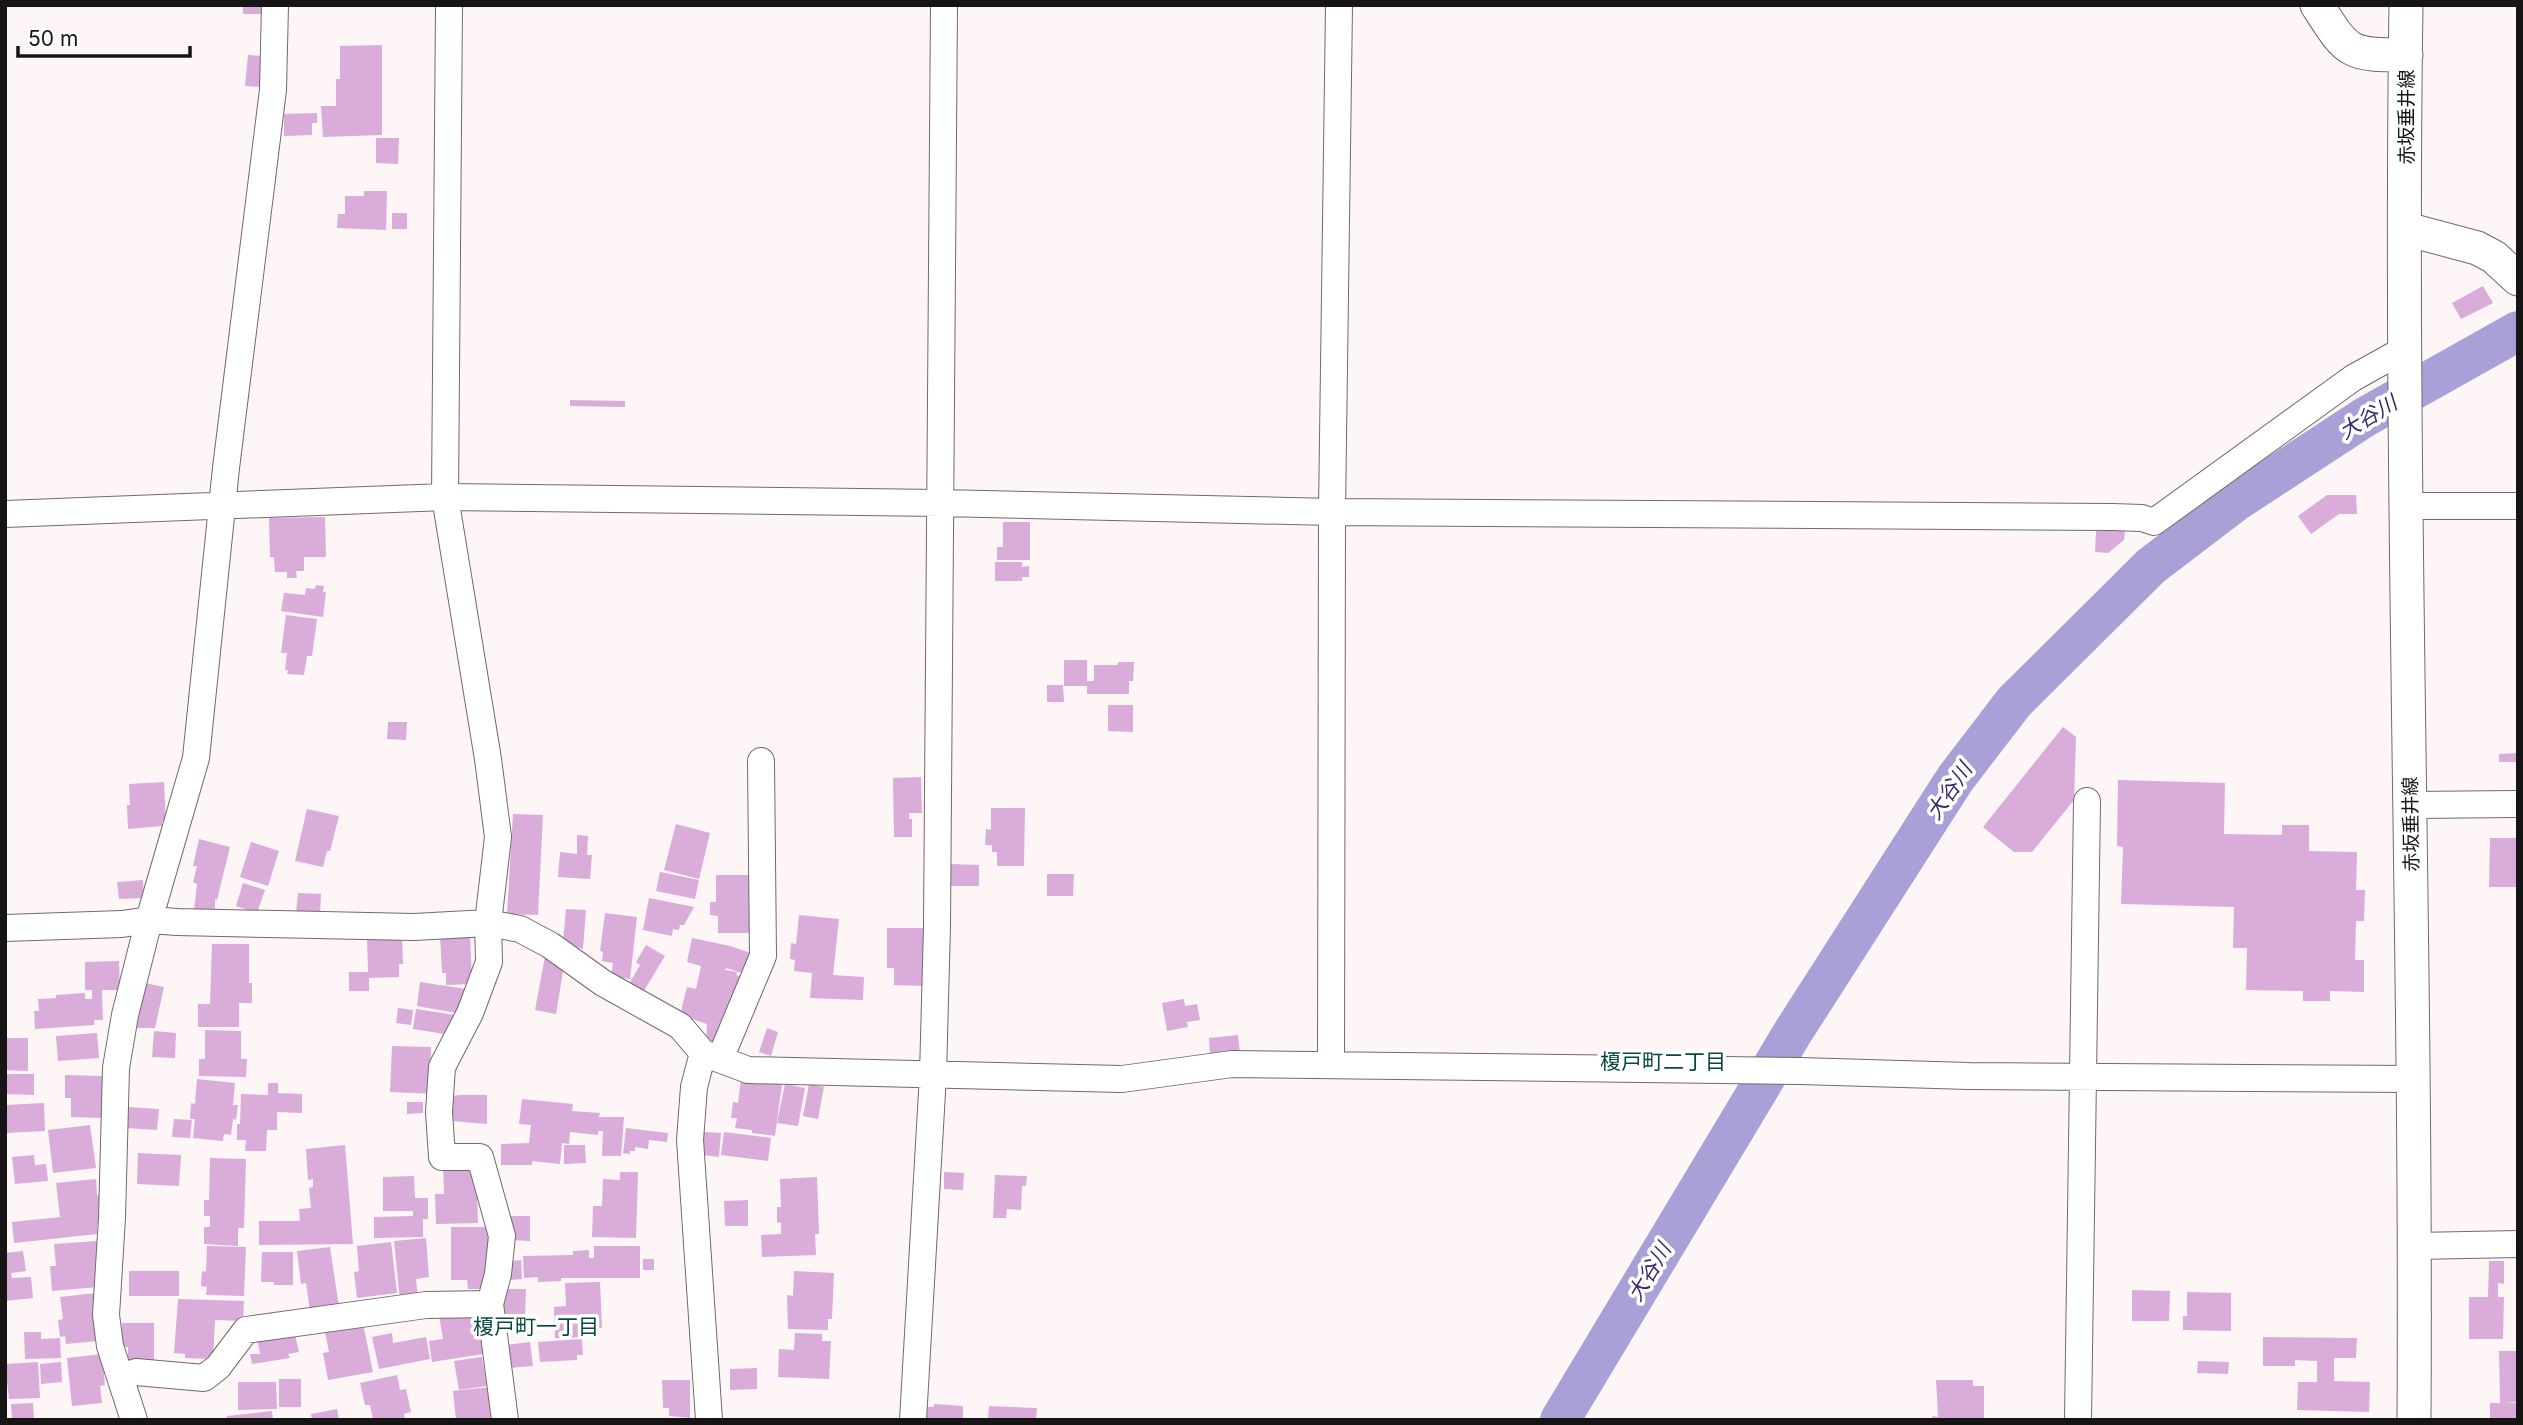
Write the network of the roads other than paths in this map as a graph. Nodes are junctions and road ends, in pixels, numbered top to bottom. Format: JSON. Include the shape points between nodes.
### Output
{"nodes":[{"id":1,"x":275,"y":5,"type":"edge"},
{"id":2,"x":449,"y":5,"type":"edge"},
{"id":3,"x":944,"y":5,"type":"edge"},
{"id":4,"x":1339,"y":5,"type":"edge"},
{"id":5,"x":2317,"y":5,"type":"edge"},
{"id":6,"x":2406,"y":5,"type":"edge"},
{"id":7,"x":2406,"y":55,"type":"junction"},
{"id":8,"x":2406,"y":229,"type":"junction"},
{"id":9,"x":2518,"y":279,"type":"edge"},
{"id":10,"x":2404,"y":360,"type":"junction"},
{"id":11,"x":445,"y":497,"type":"junction"},
{"id":12,"x":940,"y":503,"type":"junction"},
{"id":13,"x":222,"y":504,"type":"junction"},
{"id":14,"x":2407,"y":506,"type":"junction"},
{"id":15,"x":2518,"y":506,"type":"edge"},
{"id":16,"x":1332,"y":512,"type":"junction"},
{"id":17,"x":5,"y":514,"type":"edge"},
{"id":18,"x":761,"y":761,"type":"dead end"},
{"id":19,"x":2087,"y":801,"type":"dead end"},
{"id":20,"x":2518,"y":804,"type":"edge"},
{"id":21,"x":2411,"y":805,"type":"junction"},
{"id":22,"x":149,"y":920,"type":"junction"},
{"id":23,"x":488,"y":923,"type":"junction"},
{"id":24,"x":5,"y":928,"type":"edge"},
{"id":25,"x":712,"y":1056,"type":"junction"},
{"id":26,"x":1331,"y":1065,"type":"junction"},
{"id":27,"x":933,"y":1075,"type":"junction"},
{"id":28,"x":2083,"y":1076,"type":"junction"},
{"id":29,"x":2415,"y":1079,"type":"junction"},
{"id":30,"x":2518,"y":1244,"type":"edge"},
{"id":31,"x":2415,"y":1246,"type":"junction"},
{"id":32,"x":490,"y":1304,"type":"junction"},
{"id":33,"x":121,"y":1377,"type":"junction"},
{"id":34,"x":134,"y":1420,"type":"edge"},
{"id":35,"x":505,"y":1420,"type":"edge"},
{"id":36,"x":709,"y":1420,"type":"edge"},
{"id":37,"x":913,"y":1420,"type":"edge"},
{"id":38,"x":2078,"y":1420,"type":"edge"},
{"id":39,"x":2414,"y":1420,"type":"edge"}],
"edges":[{"from":1,"to":13,"type":"street","via":[[273,90]]},
{"from":2,"to":11,"type":"street"},
{"from":3,"to":12,"type":"street"},
{"from":4,"to":16,"type":"street"},
{"from":5,"to":7,"type":"main road","via":[[2351,51]]},
{"from":6,"to":7,"type":"main road","name":"赤坂垂井線"},
{"from":7,"to":8,"type":"main road","name":"赤坂垂井線"},
{"from":8,"to":9,"type":"main road","via":[[2477,248]]},
{"from":8,"to":10,"type":"main road","name":"赤坂垂井線"},
{"from":10,"to":14,"type":"main road","name":"赤坂垂井線"},
{"from":10,"to":16,"type":"street","via":[[2353,378],[2154,522],[2112,517]]},
{"from":11,"to":12,"type":"street"},
{"from":11,"to":13,"type":"street"},
{"from":11,"to":23,"type":"street","via":[[498,837]]},
{"from":12,"to":16,"type":"street"},
{"from":12,"to":27,"type":"street"},
{"from":13,"to":17,"type":"street"},
{"from":13,"to":22,"type":"street","via":[[196,758]]},
{"from":14,"to":15,"type":"street"},
{"from":14,"to":21,"type":"main road","name":"赤坂垂井線"},
{"from":16,"to":26,"type":"street"},
{"from":18,"to":25,"type":"street","via":[[764,956]]},
{"from":19,"to":28,"type":"street"},
{"from":20,"to":21,"type":"street"},
{"from":21,"to":29,"type":"main road","name":"赤坂垂井線"},
{"from":22,"to":23,"type":"street","via":[[414,927]]},
{"from":22,"to":24,"type":"street"},
{"from":22,"to":33,"type":"street","via":[[116,1068],[106,1315]]},
{"from":23,"to":25,"type":"street","via":[[520,929],[550,945],[604,983],[680,1026]]},
{"from":23,"to":32,"type":"street","via":[[489,962],[442,1067],[439,1112],[442,1157],[480,1157],[502,1236]]},
{"from":25,"to":27,"type":"street","via":[[748,1070]]},
{"from":25,"to":36,"type":"street","via":[[694,1087],[690,1140]]},
{"from":26,"to":27,"type":"street","via":[[1232,1064],[1122,1079]]},
{"from":26,"to":28,"type":"street"},
{"from":27,"to":37,"type":"street"},
{"from":28,"to":29,"type":"street"},
{"from":28,"to":38,"type":"street"},
{"from":29,"to":31,"type":"main road","name":"赤坂垂井線"},
{"from":30,"to":31,"type":"street"},
{"from":31,"to":39,"type":"main road","name":"赤坂垂井線"},
{"from":32,"to":33,"type":"street","via":[[426,1305],[246,1330],[204,1378],[136,1372]]},
{"from":32,"to":35,"type":"street"},
{"from":33,"to":34,"type":"street"}]}
